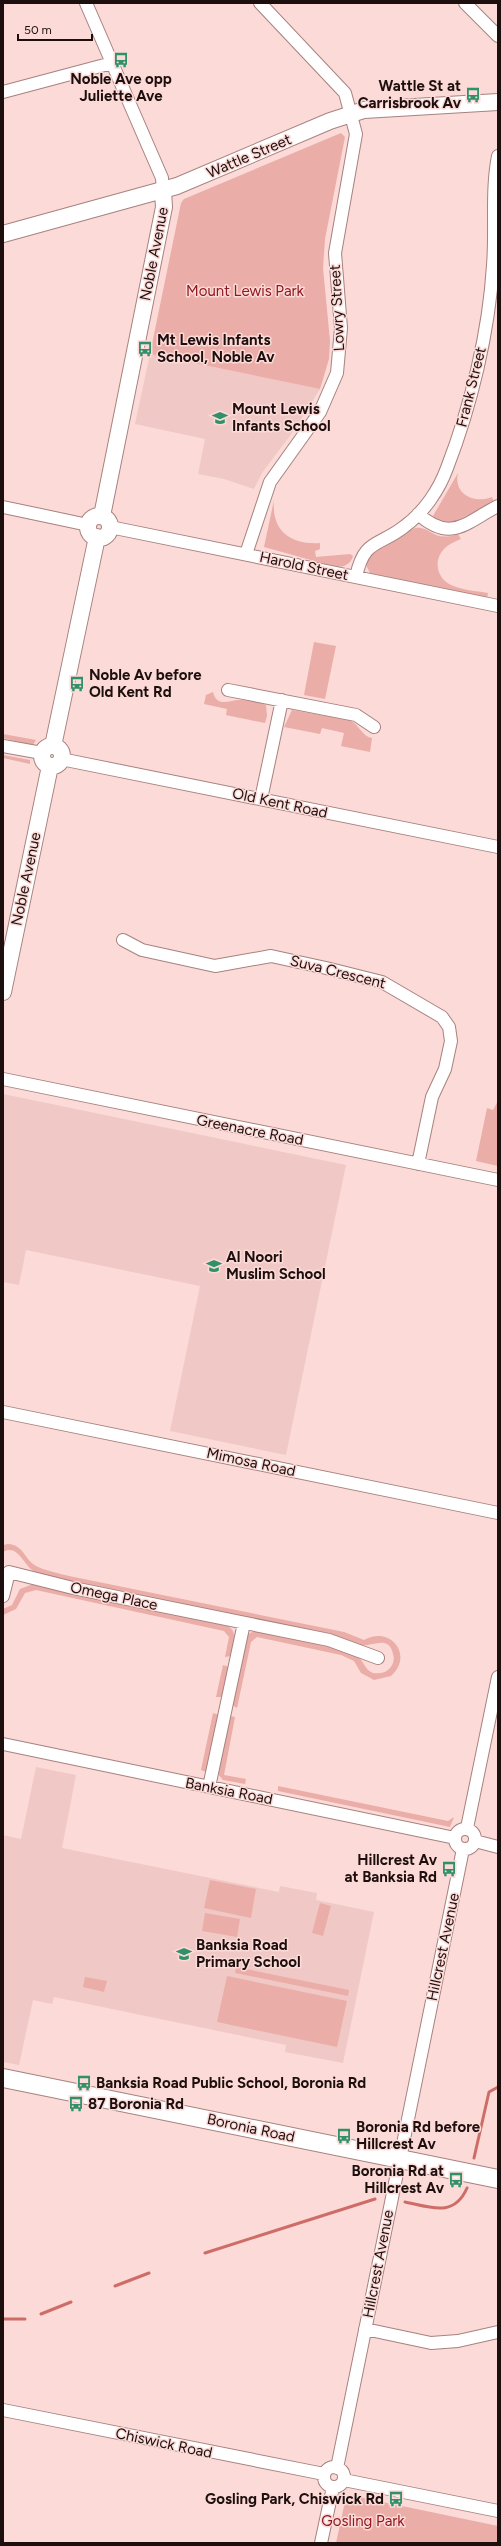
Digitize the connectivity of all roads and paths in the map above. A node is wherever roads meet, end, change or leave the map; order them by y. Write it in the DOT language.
graph roads {
  1 [pos="86,3"];
  2 [pos="260,3"];
  3 [pos="466,3"];
  4 [pos="497,36"];
  5 [pos="112,62"];
  6 [pos="3,92"];
  7 [pos="498,102"];
  8 [pos="352,113"];
  9 [pos="498,156"];
  10 [pos="163,191"];
  11 [pos="3,234"];
  12 [pos="496,259"];
  13 [pos="498,506"];
  14 [pos="3,507"];
  15 [pos="418,514"];
  16 [pos="106,521"];
  17 [pos="93,531"];
  18 [pos="246,554"];
  19 [pos="356,577"];
  20 [pos="498,606"];
  21 [pos="228,690"];
  22 [pos="282,700"];
  23 [pos="374,727"];
  24 [pos="3,746"];
  25 [pos="52,756"];
  26 [pos="261,799"];
  27 [pos="498,848"];
  28 [pos="123,940"];
  29 [pos="3,992"];
  30 [pos="3,1079"];
  31 [pos="418,1164"];
  32 [pos="498,1180"];
  33 [pos="3,1412"];
  34 [pos="498,1514"];
  35 [pos="3,1596"];
  36 [pos="244,1623"];
  37 [pos="378,1658"];
  38 [pos="498,1677"];
  39 [pos="3,1744"];
  40 [pos="209,1787"];
  41 [pos="467,1828"];
  42 [pos="455,1838"];
  43 [pos="476,1841"];
  44 [pos="498,1847"];
  45 [pos="463,1849"];
  46 [pos="3,2078"];
  47 [pos="399,2159"];
  48 [pos="498,2179"];
  49 [pos="365,2329"];
  50 [pos="498,2332"];
  51 [pos="3,2410"];
  52 [pos="337,2468"];
  53 [pos="324,2474"];
  54 [pos="344,2480"];
  55 [pos="333,2487"];
  56 [pos="498,2511"];
  57 [pos="321,2543"];
  1 -- 5 [label="street, Noble Avenue"];
  2 -- 8 [label="street, Lowry Street"];
  3 -- 4 [label="street"];
  5 -- 6 [label="street"];
  5 -- 10 [label="street, Noble Avenue"];
  7 -- 8 [label="street, Wattle Street"];
  8 -- 10 [label="street, Wattle Street"];
  8 -- 18 [label="street, Lowry Street"];
  9 -- 12 [label="street, Frank Street"];
  10 -- 11 [label="street, Wattle Street"];
  10 -- 16 [label="street, Noble Avenue"];
  12 -- 15 [label="street, Frank Street"];
  13 -- 15 [label="street"];
  14 -- 17 [label="street"];
  15 -- 19 [label="street, Frank Street"];
  16 -- 17 [label="street"];
  16 -- 18 [label="street, Harold Street"];
  17 -- 25 [label="street, Noble Avenue"];
  18 -- 19 [label="street, Harold Street"];
  19 -- 20 [label="street, Harold Street"];
  21 -- 22 [label="street"];
  22 -- 23 [label="street"];
  22 -- 26 [label="street"];
  24 -- 25 [label="street, Old Kent Road"];
  25 -- 26 [label="street, Old Kent Road"];
  25 -- 29 [label="street, Noble Avenue"];
  26 -- 27 [label="street, Old Kent Road"];
  28 -- 31 [label="street, Suva Crescent"];
  30 -- 31 [label="street, Greenacre Road"];
  31 -- 32 [label="street, Greenacre Road"];
  33 -- 34 [label="street, Mimosa Road"];
  35 -- 36 [label="street, Omega Place"];
  36 -- 37 [label="street, Omega Place"];
  36 -- 40 [label="street"];
  38 -- 41 [label="street"];
  39 -- 40 [label="street, Banksia Road"];
  40 -- 42 [label="street, Banksia Road"];
  41 -- 42 [label="street"];
  41 -- 43 [label="street"];
  42 -- 45 [label="street"];
  43 -- 44 [label="street"];
  43 -- 45 [label="street"];
  45 -- 47 [label="street, Hillcrest Avenue"];
  46 -- 47 [label="main road, Boronia Road"];
  47 -- 48 [label="main road, Boronia Road"];
  47 -- 49 [label="street, Hillcrest Avenue"];
  49 -- 50 [label="street"];
  49 -- 52 [label="street, Hillcrest Avenue"];
  51 -- 53 [label="street, Chiswick Road"];
  52 -- 53 [label="street"];
  52 -- 54 [label="street"];
  53 -- 55 [label="street"];
  54 -- 55 [label="street"];
  54 -- 56 [label="street"];
  55 -- 57 [label="street"];
}
